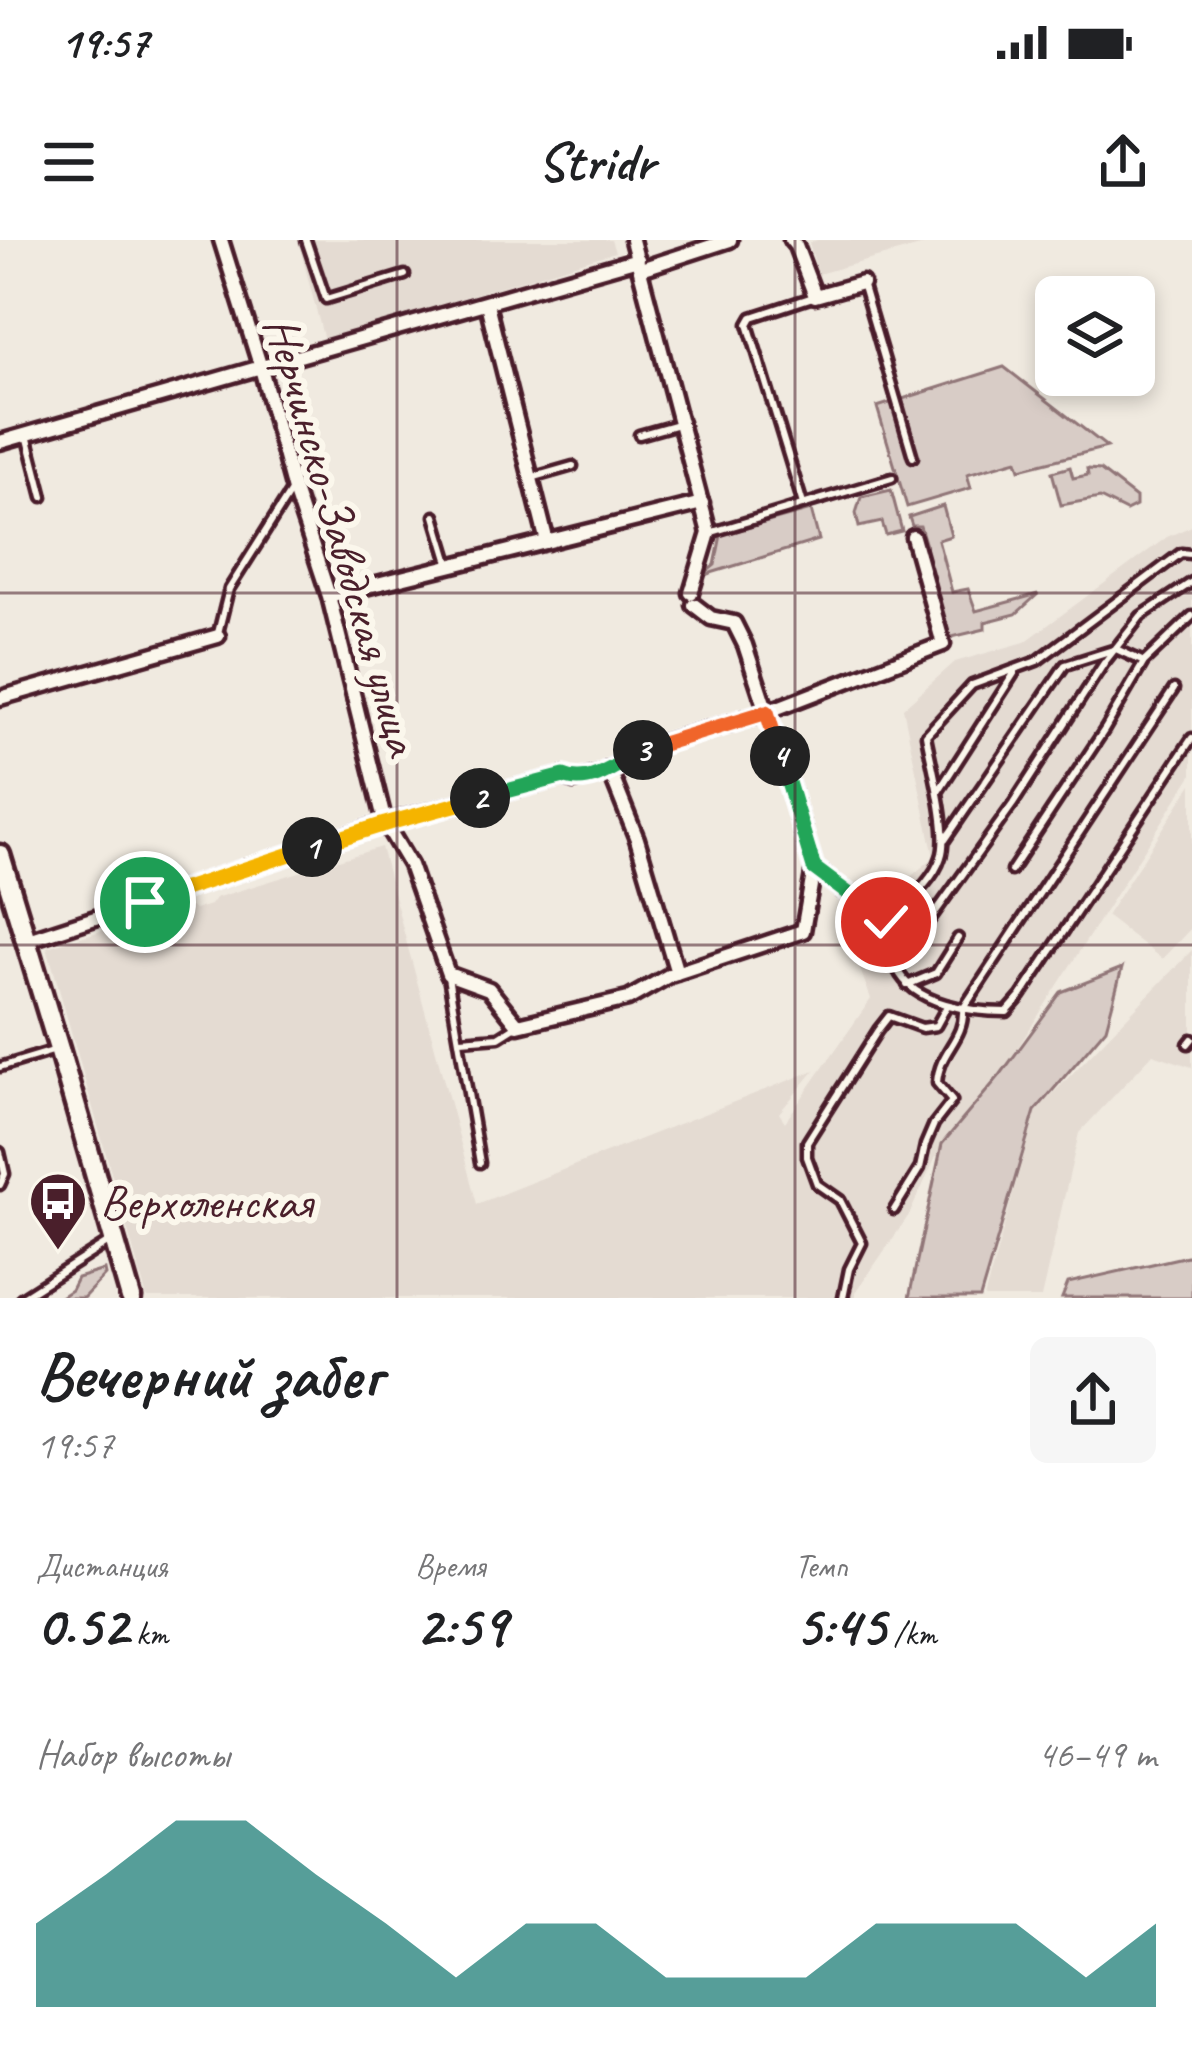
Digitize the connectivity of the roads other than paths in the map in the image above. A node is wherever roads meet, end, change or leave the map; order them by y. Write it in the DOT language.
graph roads {
  1 [pos="221,240"];
  2 [pos="307,240"];
  3 [pos="632,240"];
  4 [pos="730,240"];
  5 [pos="791,240"];
  6 [pos="640,264"];
  7 [pos="405,275"];
  8 [pos="862,283"];
  9 [pos="815,296"];
  10 [pos="487,304"];
  11 [pos="261,368"];
  12 [pos="681,423"];
  13 [pos="28,435"];
  14 [pos="639,435"];
  15 [pos="0,442"];
  16 [pos="913,458"];
  17 [pos="573,466"];
  18 [pos="531,478"];
  19 [pos="892,478"];
  20 [pos="293,487"];
  21 [pos="43,497"];
  22 [pos="702,503"];
  23 [pos="803,504"];
  24 [pos="435,516"];
  25 [pos="710,533"];
  26 [pos="914,537"];
  27 [pos="547,542"];
  28 [pos="1190,554"];
  29 [pos="451,566"];
  30 [pos="1192,582"];
  31 [pos="329,596"];
  32 [pos="1192,616"];
  33 [pos="218,636"];
  34 [pos="1116,649"];
  35 [pos="1049,653"];
  36 [pos="1144,662"];
  37 [pos="1065,665"];
  38 [pos="1018,668"];
  39 [pos="1174,689"];
  40 [pos="0,698"];
  41 [pos="767,712"];
  42 [pos="1192,738"];
  43 [pos="609,769"];
  44 [pos="936,795"];
  45 [pos="385,824"];
  46 [pos="944,843"];
  47 [pos="0,855"];
  48 [pos="814,868"];
  49 [pos="1011,872"];
  50 [pos="870,911"];
  51 [pos="886,922"];
  52 [pos="958,938"];
  53 [pos="25,941"];
  54 [pos="897,968"];
  55 [pos="677,973"];
  56 [pos="448,974"];
  57 [pos="907,985"];
  58 [pos="947,1006"];
  59 [pos="963,1009"];
  60 [pos="518,1025"];
  61 [pos="461,1040"];
  62 [pos="59,1048"];
  63 [pos="0,1067"];
  64 [pos="0,1152"];
  65 [pos="480,1163"];
  66 [pos="0,1184"];
  67 [pos="894,1210"];
  68 [pos="115,1238"];
  69 [pos="21,1298"];
  70 [pos="130,1298"];
  71 [pos="843,1298"];
  1 -- 11 [label="street, Нерчинско-Заводская улица"];
  2 -- 7 [label="lane"];
  3 -- 6 [label="street"];
  4 -- 6 [label="street"];
  5 -- 9 [label="street"];
  6 -- 10 [label="street"];
  6 -- 12 [label="street"];
  8 -- 9 [label="street"];
  8 -- 16 [label="lane"];
  9 -- 23 [label="lane"];
  10 -- 11 [label="street"];
  10 -- 18 [label="street"];
  11 -- 13 [label="street"];
  11 -- 20 [label="street, Нерчинско-Заводская улица"];
  12 -- 14 [label="lane"];
  12 -- 22 [label="street"];
  13 -- 15 [label="street"];
  13 -- 21 [label="lane"];
  17 -- 18 [label="lane"];
  18 -- 27 [label="street"];
  19 -- 23 [label="lane"];
  20 -- 31 [label="street, Нерчинско-Заводская улица"];
  20 -- 33 [label="lane"];
  22 -- 25 [label="street"];
  22 -- 27 [label="street"];
  23 -- 25 [label="lane"];
  24 -- 29 [label="lane"];
  25 -- 41 [label="street"];
  26 -- 41 [label="street"];
  27 -- 29 [label="street"];
  28 -- 35 [label="lane"];
  29 -- 31 [label="street"];
  30 -- 34 [label="lane"];
  31 -- 45 [label="street, Нерчинско-Заводская улица"];
  32 -- 36 [label="lane"];
  33 -- 40 [label="street"];
  34 -- 36 [label="lane"];
  34 -- 37 [label="lane"];
  34 -- 54 [label="lane"];
  35 -- 37 [label="lane"];
  35 -- 38 [label="lane"];
  36 -- 49 [label="lane"];
  37 -- 46 [label="lane"];
  38 -- 44 [label="lane"];
  38 -- 44 [label="lane"];
  39 -- 59 [label="lane"];
  41 -- 43 [label="street"];
  41 -- 48 [label="street"];
  42 -- 59 [label="lane"];
  43 -- 45 [label="street"];
  43 -- 55 [label="street"];
  44 -- 46 [label="lane"];
  45 -- 53 [label="street"];
  45 -- 56 [label="street, Нерчинско-Заводская улица"];
  46 -- 51 [label="lane"];
  47 -- 53 [label="main road"];
  48 -- 50 [label="street"];
  48 -- 55 [label="street"];
  50 -- 51 [label="lane"];
  51 -- 54 [label="lane"];
  52 -- 57 [label="lane"];
  53 -- 62 [label="main road"];
  54 -- 57 [label="lane"];
  55 -- 60 [label="street"];
  56 -- 60 [label="street"];
  56 -- 61 [label="lane"];
  57 -- 58 [label="lane"];
  58 -- 59 [label="lane"];
  58 -- 71 [label="lane"];
  59 -- 67 [label="lane"];
  60 -- 61 [label="lane"];
  61 -- 65 [label="lane"];
  62 -- 63 [label="lane"];
  62 -- 68 [label="main road"];
  64 -- 66 [label="lane"];
  68 -- 69 [label="lane"];
  68 -- 70 [label="main road"];
}
